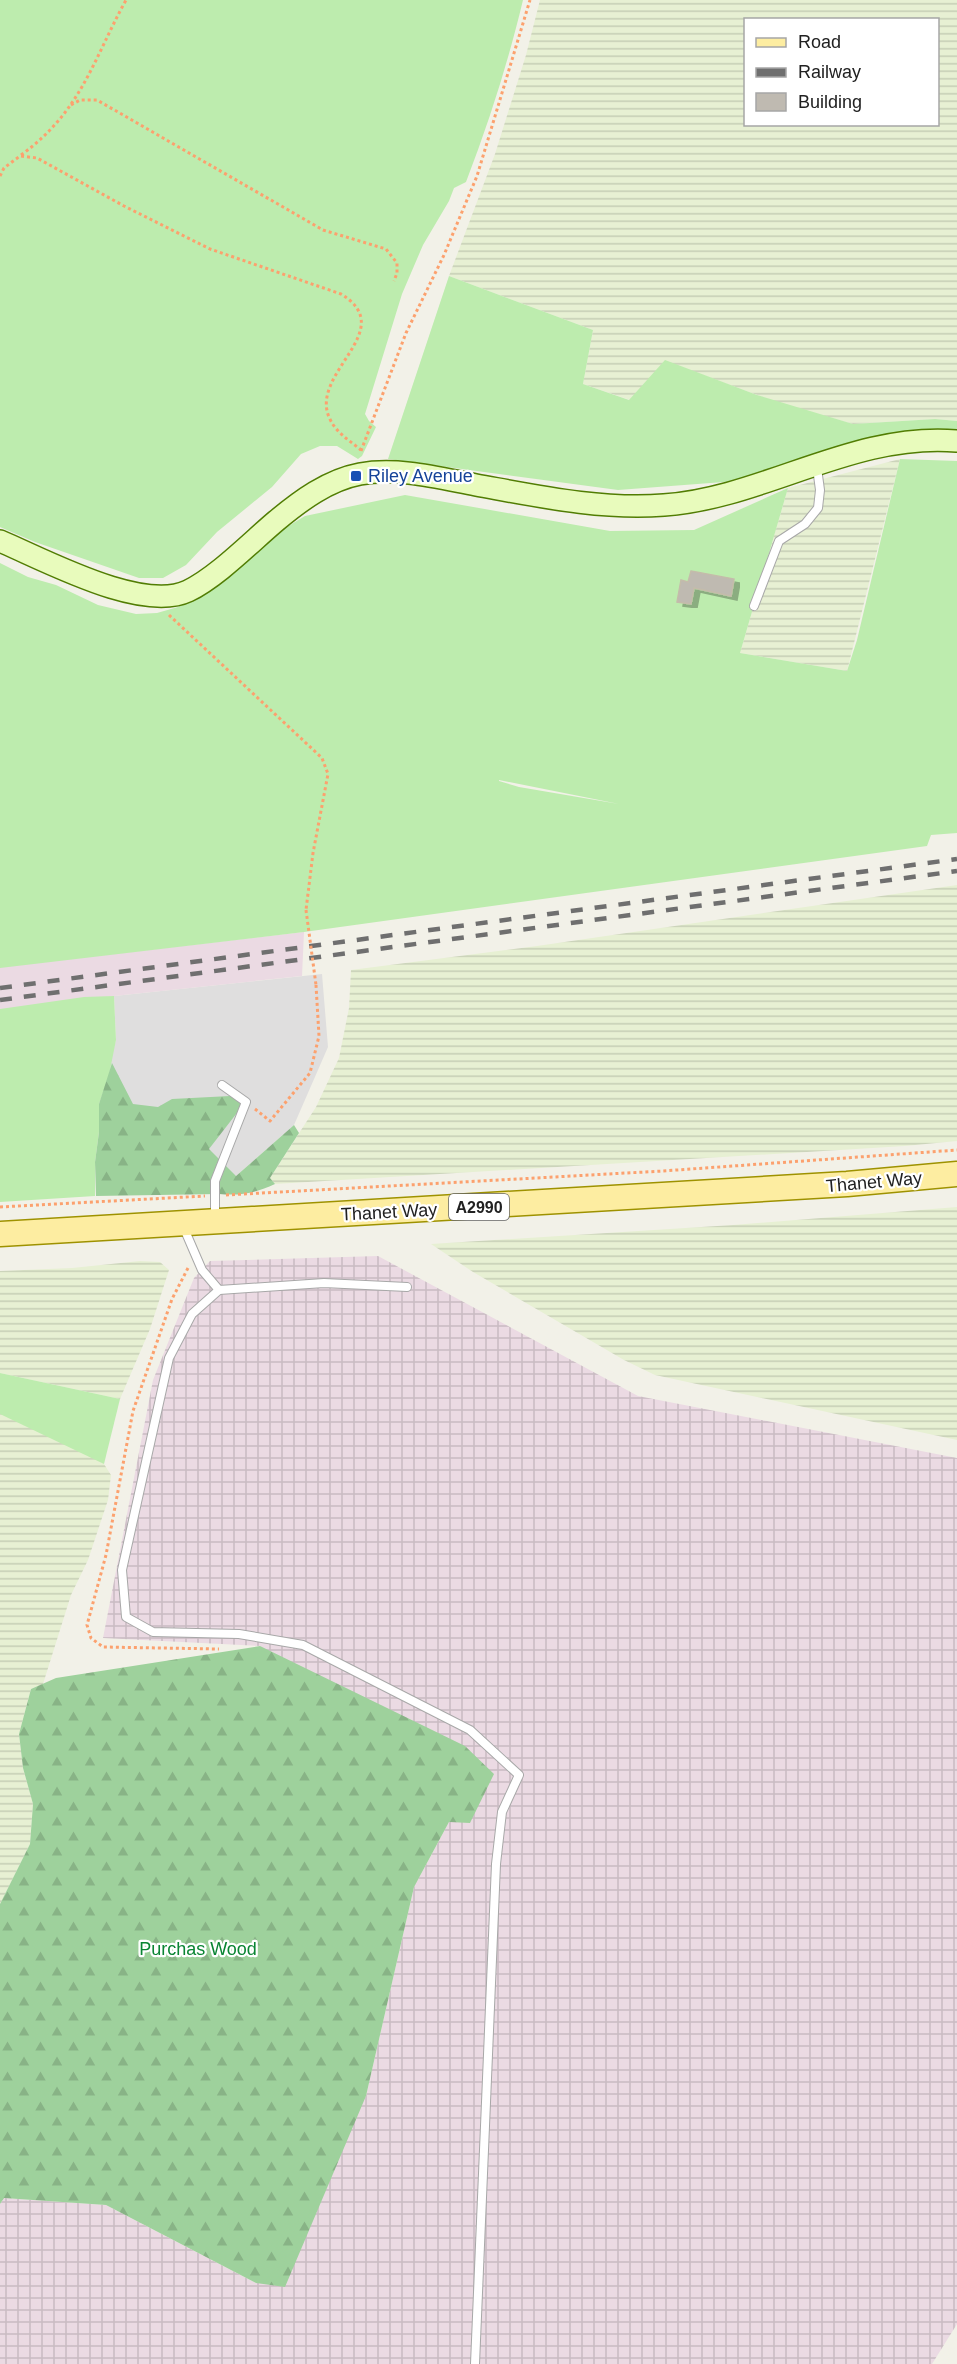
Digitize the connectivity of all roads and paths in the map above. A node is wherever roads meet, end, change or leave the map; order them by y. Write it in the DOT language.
graph roads {
  1 [pos="126,0"];
  2 [pos="530,0"];
  3 [pos="71,105"];
  4 [pos="20,156"];
  5 [pos="0,176"];
  6 [pos="394,281"];
  7 [pos="957,441"];
  8 [pos="361,450"];
  9 [pos="816,463"];
  10 [pos="359,474"];
  11 [pos="0,541"];
  12 [pos="153,597"];
  13 [pos="754,606"];
  14 [pos="222,1084"];
  15 [pos="246,1102"];
  16 [pos="957,1150"];
  17 [pos="957,1174"];
  18 [pos="215,1195"];
  19 [pos="0,1208"];
  20 [pos="216,1222"];
  21 [pos="182,1224"];
  22 [pos="0,1234"];
  23 [pos="407,1287"];
  24 [pos="219,1290"];
  25 [pos="475,2364"];
  1 -- 3 [label="path"];
  2 -- 8 [label="path"];
  3 -- 4 [label="path"];
  3 -- 6 [label="path"];
  4 -- 5 [label="path"];
  4 -- 8 [label="path"];
  7 -- 9 [label="main road"];
  8 -- 10 [label="path"];
  9 -- 10 [label="main road"];
  9 -- 13 [label="lane"];
  10 -- 12 [label="main road"];
  11 -- 12 [label="main road"];
  12 -- 15 [label="path, bridge"];
  14 -- 15 [label="lane"];
  15 -- 18 [label="lane"];
  16 -- 18 [label="path"];
  17 -- 20 [label="main road, Thanet Way / A2990"];
  18 -- 19 [label="path"];
  18 -- 20 [label="lane"];
  20 -- 21 [label="main road, Thanet Way / A2990"];
  21 -- 22 [label="main road, Thanet Way / A2990"];
  21 -- 24 [label="lane"];
  23 -- 24 [label="lane"];
  24 -- 25 [label="lane"];
}
